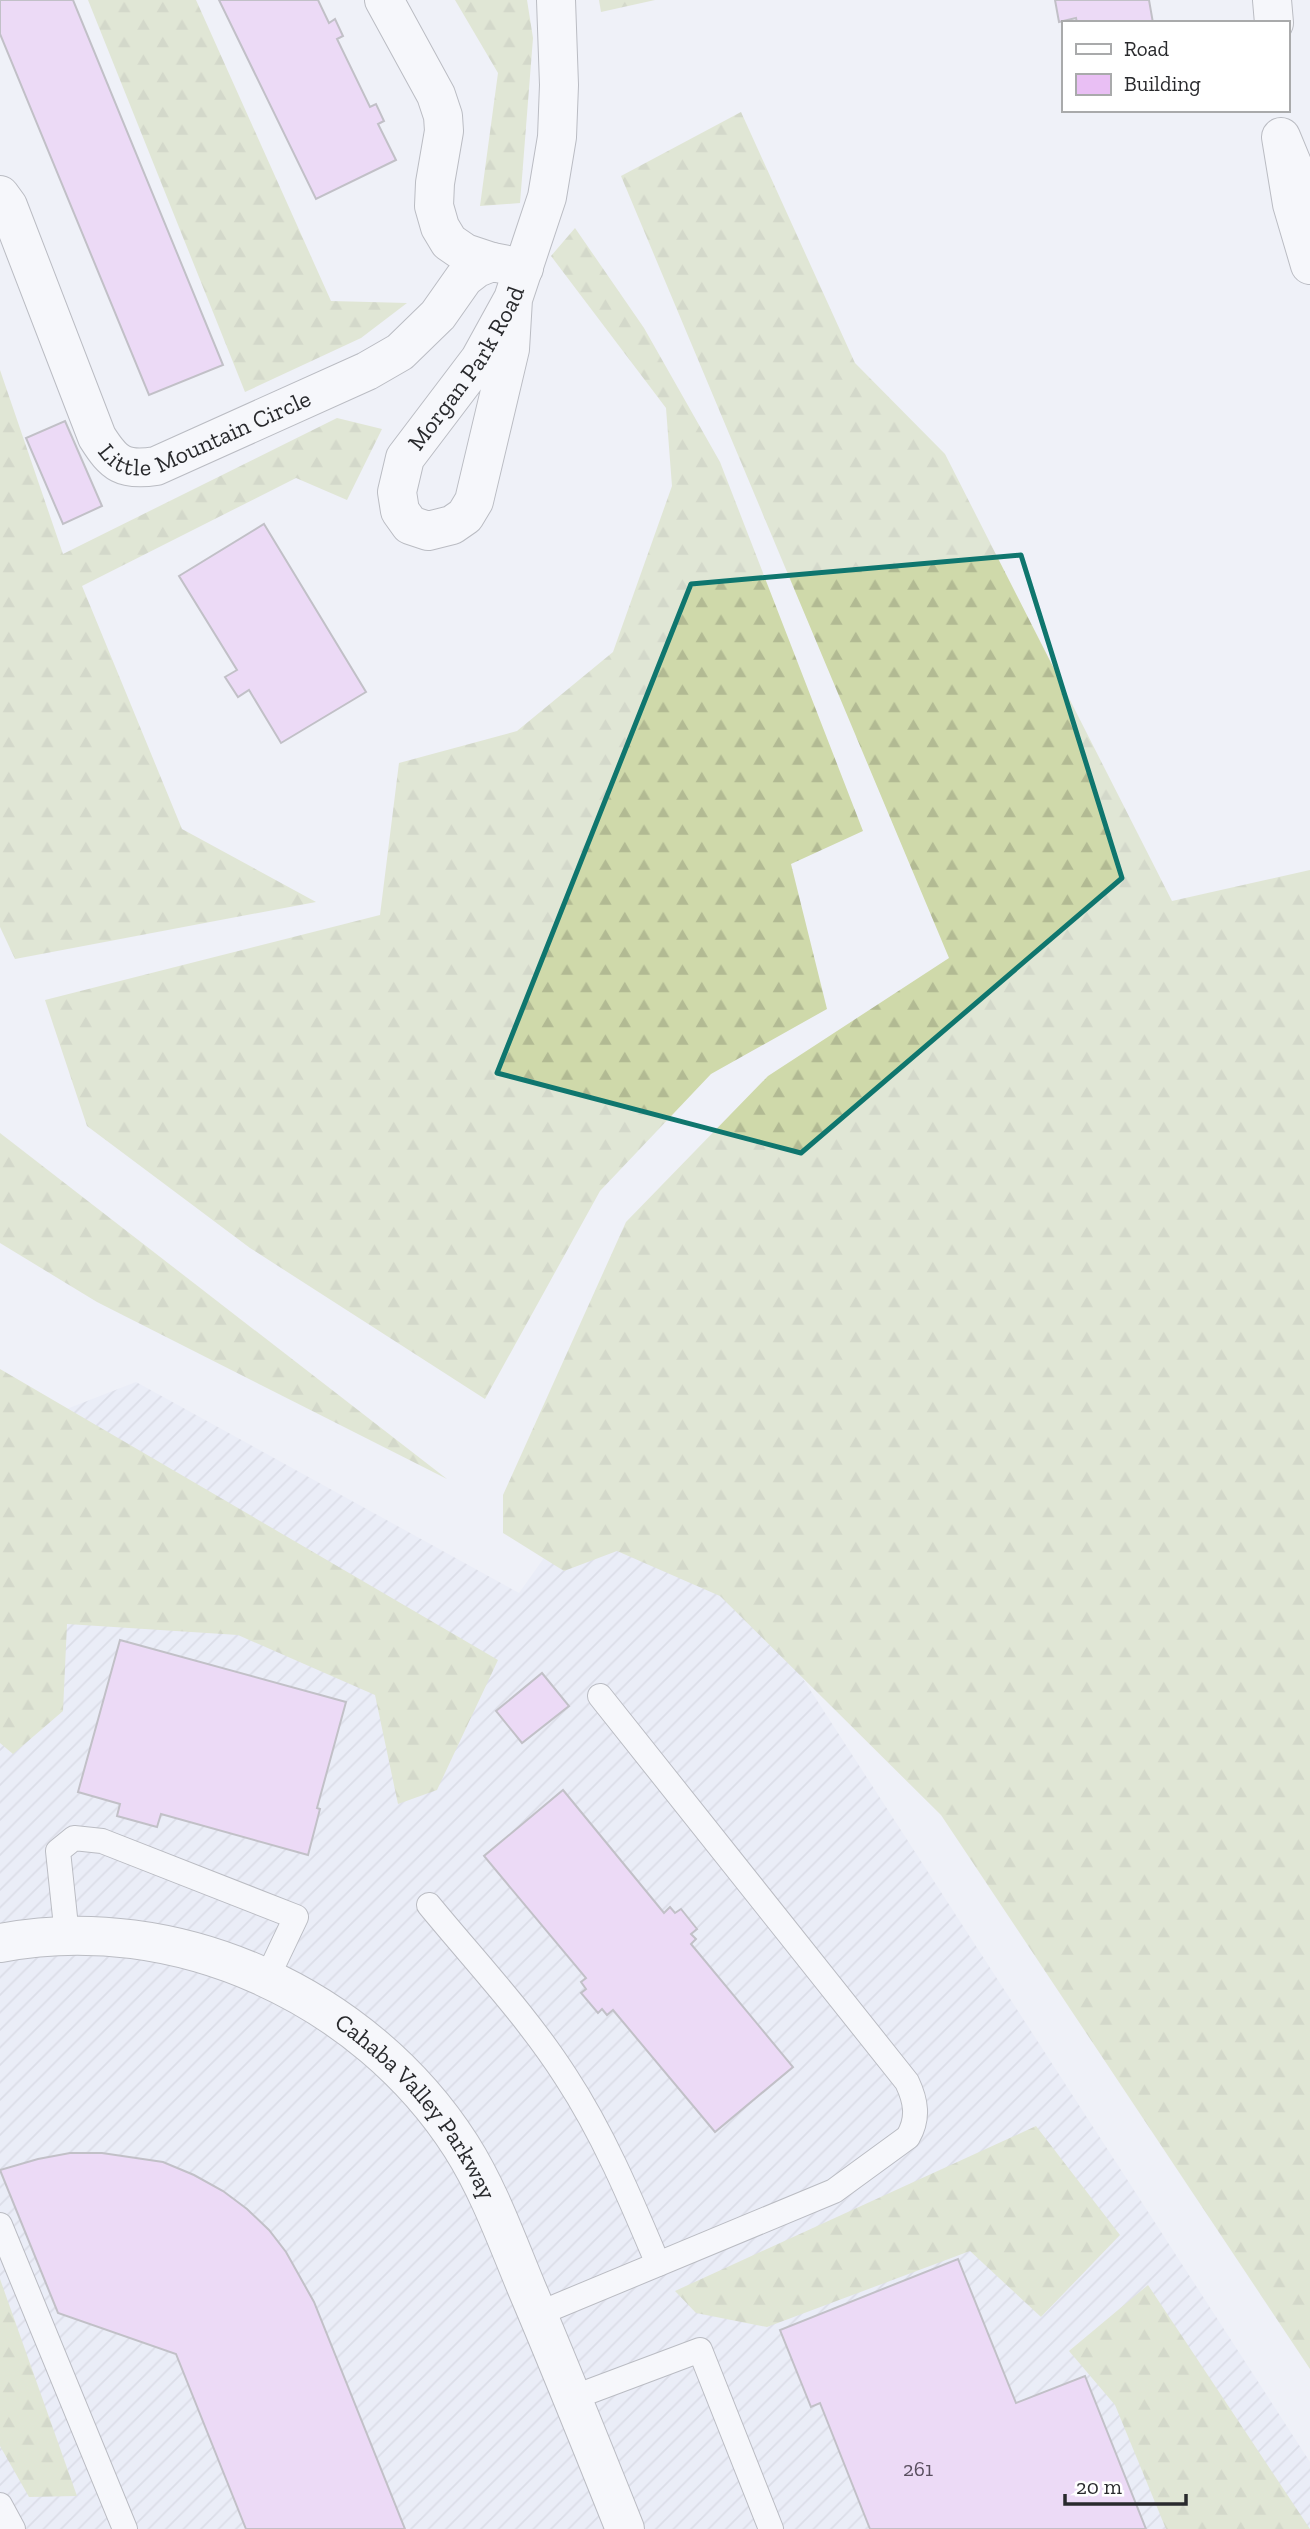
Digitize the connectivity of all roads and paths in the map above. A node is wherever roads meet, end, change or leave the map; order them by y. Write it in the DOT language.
graph roads {
  1 [pos="384,0"];
  2 [pos="556,0"];
  3 [pos="1272,0"];
  4 [pos="1274,21"];
  5 [pos="1279,123"];
  6 [pos="0,195"];
  7 [pos="1310,196"];
  8 [pos="1310,265"];
  9 [pos="510,276"];
  10 [pos="600,1696"];
  11 [pos="429,1905"];
  12 [pos="67,1936"];
  13 [pos="0,1943"];
  14 [pos="267,1978"];
  15 [pos="0,2225"];
  16 [pos="658,2264"];
  17 [pos="538,2314"];
  18 [pos="572,2399"];
  19 [pos="0,2505"];
  20 [pos="13,2529"];
  21 [pos="125,2529"];
  22 [pos="625,2529"];
  23 [pos="771,2529"];
  1 -- 9 [label="street"];
  2 -- 9 [label="street"];
  3 -- 4 [label="street"];
  5 -- 7 [label="street"];
  5 -- 8 [label="street"];
  6 -- 9 [label="street, Little Mountain Circle"];
  9 -- 9 [label="street, Morgan Park Road"];
  10 -- 16 [label="lane"];
  11 -- 16 [label="lane"];
  12 -- 13 [label="street, Cahaba Valley Parkway"];
  12 -- 14 [label="street, Cahaba Valley Parkway"];
  12 -- 14 [label="lane"];
  14 -- 17 [label="street, Cahaba Valley Parkway"];
  15 -- 21 [label="lane"];
  16 -- 17 [label="lane"];
  17 -- 18 [label="street, Cahaba Valley Parkway"];
  18 -- 22 [label="street, Cahaba Valley Parkway"];
  18 -- 23 [label="lane"];
  19 -- 20 [label="lane"];
}
